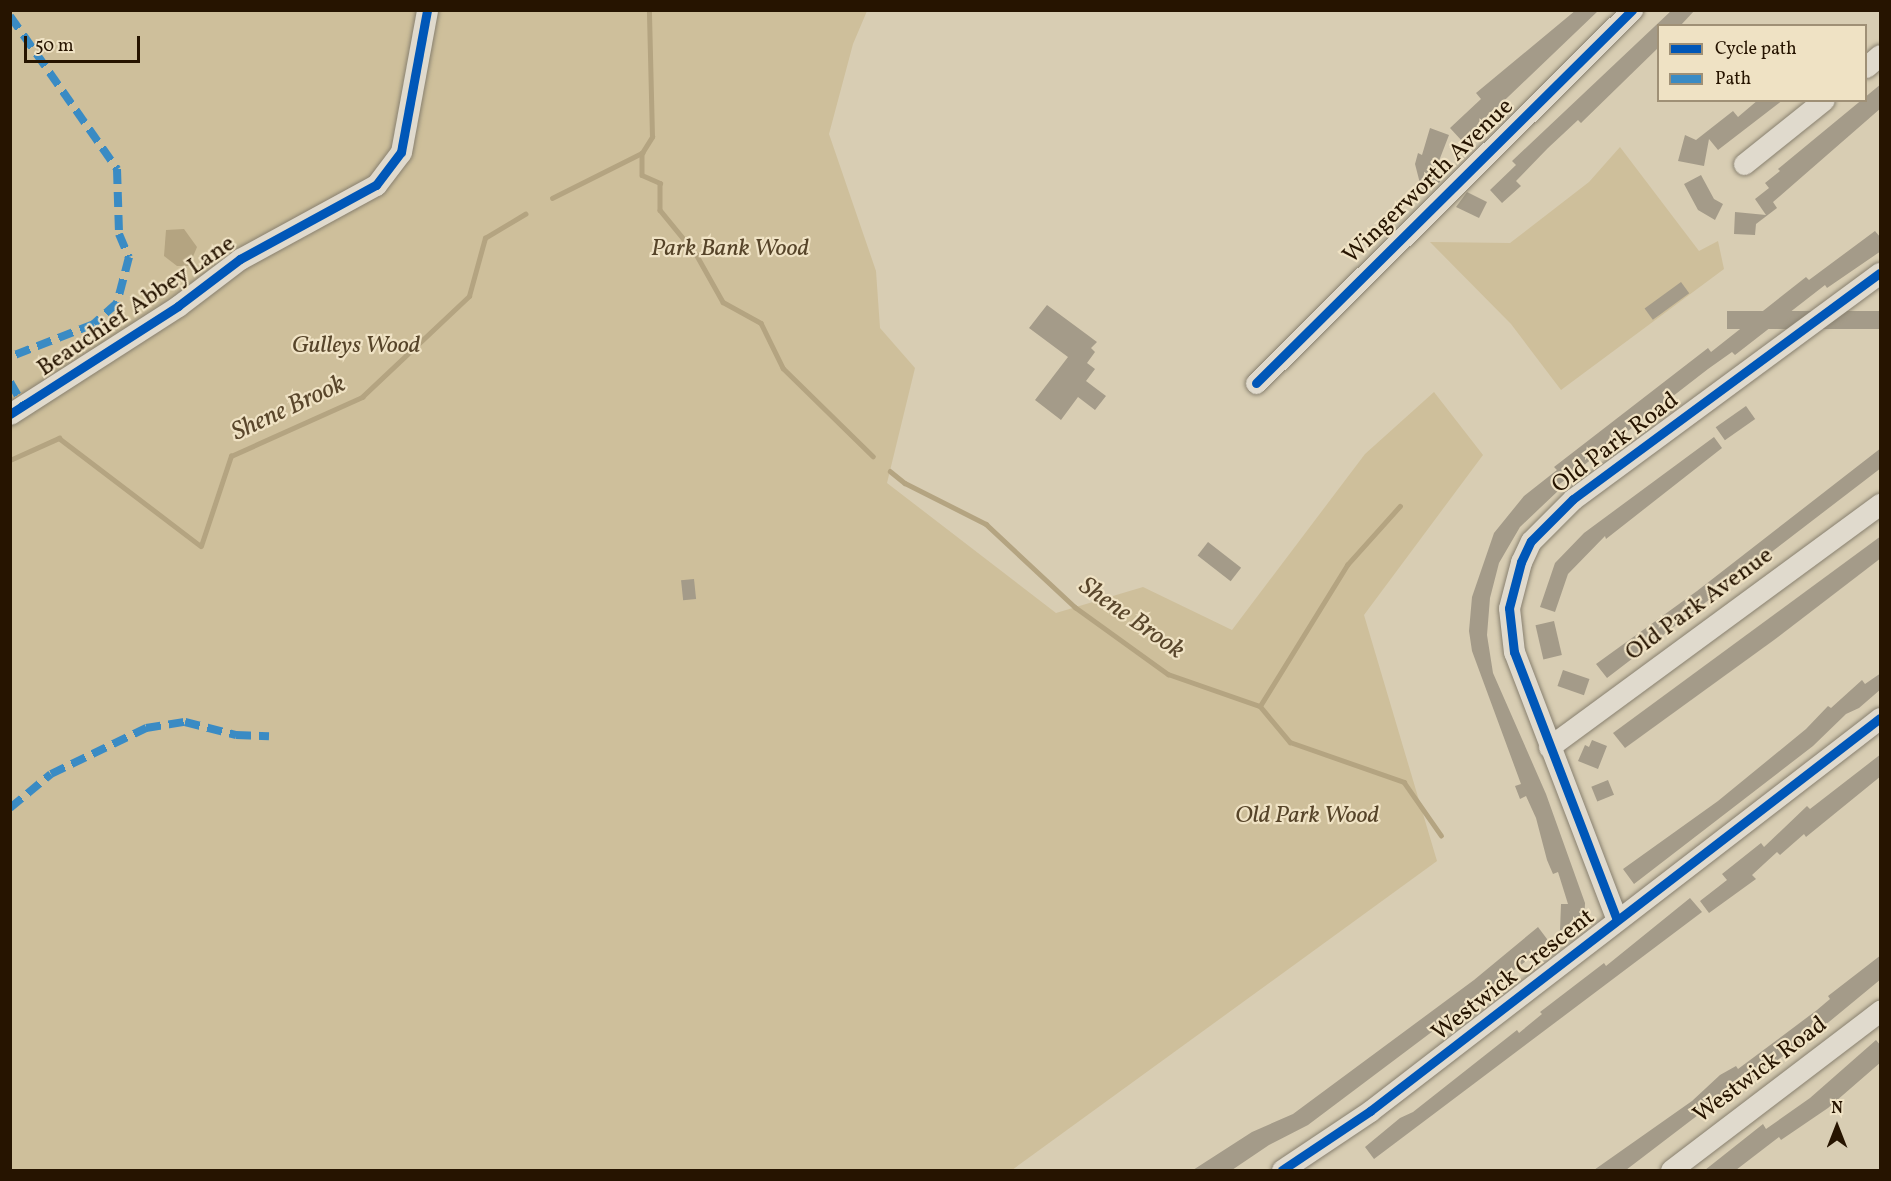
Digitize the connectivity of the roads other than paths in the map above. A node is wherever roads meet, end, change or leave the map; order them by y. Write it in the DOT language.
graph roads {
  1 [pos="427,10"];
  2 [pos="1632,10"];
  3 [pos="1881,55"];
  4 [pos="1867,66"];
  5 [pos="1822,102"];
  6 [pos="1744,164"];
  7 [pos="1881,273"];
  8 [pos="1256,383"];
  9 [pos="10,414"];
  10 [pos="1881,504"];
  11 [pos="1881,718"];
  12 [pos="1549,747"];
  13 [pos="1617,920"];
  14 [pos="1881,1011"];
  15 [pos="1282,1170"];
  16 [pos="1671,1170"];
  1 -- 9 [label="street, Beauchief Abbey Lane"];
  2 -- 8 [label="street, Wingerworth Avenue"];
  3 -- 4 [label="street"];
  5 -- 6 [label="street"];
  7 -- 12 [label="street, Old Park Road"];
  10 -- 12 [label="street, Old Park Avenue"];
  11 -- 13 [label="street, Westwick Crescent"];
  12 -- 13 [label="street, Old Park Road"];
  13 -- 15 [label="street, Westwick Crescent"];
  14 -- 16 [label="street, Westwick Road"];
}
